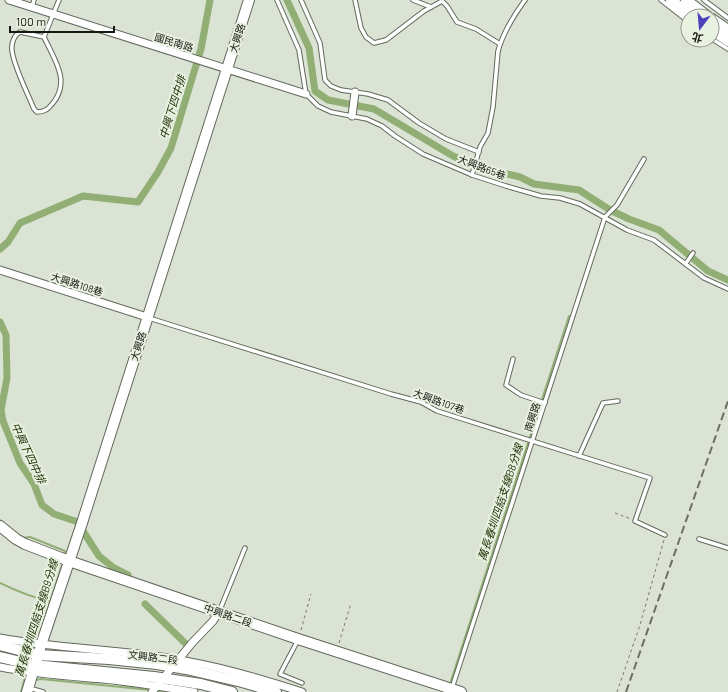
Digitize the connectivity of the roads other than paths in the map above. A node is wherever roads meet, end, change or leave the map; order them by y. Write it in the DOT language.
graph roads {
  1 [pos="9,0"];
  2 [pos="59,0"];
  3 [pos="249,0"];
  4 [pos="277,0"];
  5 [pos="301,0"];
  6 [pos="355,0"];
  7 [pos="413,0"];
  8 [pos="525,0"];
  9 [pos="661,0"];
  10 [pos="671,0"];
  11 [pos="686,0"];
  12 [pos="704,0"];
  13 [pos="33,4"];
  14 [pos="431,7"];
  15 [pos="682,8"];
  16 [pos="696,8"];
  17 [pos="54,14"];
  18 [pos="680,14"];
  19 [pos="728,18"];
  20 [pos="44,37"];
  21 [pos="500,44"];
  22 [pos="227,68"];
  23 [pos="355,92"];
  24 [pos="306,94"];
  25 [pos="352,116"];
  26 [pos="478,154"];
  27 [pos="644,159"];
  28 [pos="472,173"];
  29 [pos="605,217"];
  30 [pos="693,253"];
  31 [pos="686,263"];
  32 [pos="0,270"];
  33 [pos="728,289"];
  34 [pos="147,317"];
  35 [pos="513,358"];
  36 [pos="618,401"];
  37 [pos="545,402"];
  38 [pos="533,441"];
  39 [pos="579,456"];
  40 [pos="0,526"];
  41 [pos="665,535"];
  42 [pos="699,539"];
  43 [pos="245,548"];
  44 [pos="728,548"];
  45 [pos="69,561"];
  46 [pos="219,612"];
  47 [pos="0,638"];
  48 [pos="298,639"];
  49 [pos="0,646"];
  50 [pos="39,650"];
  51 [pos="0,657"];
  52 [pos="176,663"];
  53 [pos="0,667"];
  54 [pos="33,669"];
  55 [pos="160,682"];
  56 [pos="302,684"];
  57 [pos="27,690"];
  58 [pos="457,690"];
  59 [pos="43,692"];
  60 [pos="152,692"];
  61 [pos="194,692"];
  62 [pos="232,692"];
  63 [pos="276,692"];
  64 [pos="302,692"];
  1 -- 13 [label="street, 國民南路"];
  2 -- 17 [label="lane"];
  3 -- 22 [label="street, 大興路"];
  4 -- 24 [label="lane"];
  5 -- 23 [label="lane"];
  6 -- 14 [label="lane"];
  7 -- 14 [label="lane"];
  8 -- 21 [label="lane"];
  9 -- 18 [label="lane"];
  10 -- 15 [label="street"];
  11 -- 16 [label="street"];
  12 -- 19 [label="lane"];
  13 -- 17 [label="street, 國民南路"];
  14 -- 21 [label="lane"];
  17 -- 20 [label="lane"];
  17 -- 22 [label="street, 國民南路"];
  20 -- 20 [label="lane"];
  21 -- 26 [label="lane"];
  22 -- 24 [label="street, 大興路65巷"];
  22 -- 34 [label="street, 大興路"];
  23 -- 25 [label="street"];
  23 -- 26 [label="lane"];
  24 -- 25 [label="lane, 大興路65巷"];
  25 -- 28 [label="lane, 大興路65巷"];
  26 -- 28 [label="lane"];
  27 -- 29 [label="lane"];
  28 -- 29 [label="lane, 大興路65巷"];
  29 -- 31 [label="lane, 大興路65巷"];
  29 -- 37 [label="lane, 南興路"];
  30 -- 31 [label="lane"];
  31 -- 33 [label="lane, 大興路65巷"];
  32 -- 34 [label="street, 大興路108巷"];
  34 -- 38 [label="lane, 大興路107巷"];
  34 -- 45 [label="street, 大興路"];
  35 -- 37 [label="lane"];
  36 -- 39 [label="lane"];
  37 -- 38 [label="lane, 南興路"];
  38 -- 39 [label="lane, 大興路107巷"];
  38 -- 58 [label="lane, 南興路"];
  39 -- 41 [label="lane, 大興路107巷"];
  40 -- 45 [label="street, 中興路二段"];
  42 -- 44 [label="lane"];
  43 -- 46 [label="lane"];
  45 -- 46 [label="street, 中興路二段"];
  45 -- 50 [label="street, 大興路"];
  46 -- 48 [label="street, 中興路二段"];
  46 -- 52 [label="street"];
  47 -- 50 [label="street, 文興路二段"];
  48 -- 56 [label="lane"];
  48 -- 58 [label="street, 中興路二段"];
  49 -- 50 [label="street, 文興路二段"];
  50 -- 52 [label="street, 文興路二段"];
  50 -- 54 [label="street, 大興路"];
  51 -- 54 [label="street, 文興路二段"];
  52 -- 55 [label="street"];
  52 -- 63 [label="street, 文興路二段"];
  52 -- 64 [label="street, 文興路二段"];
  53 -- 54 [label="street, 文興路二段"];
  54 -- 55 [label="street, 文興路二段"];
  54 -- 57 [label="street, 大興路"];
  55 -- 60 [label="street"];
  55 -- 61 [label="street, 文興路二段"];
  55 -- 62 [label="street, 文興路二段"];
  57 -- 59 [label="lane"];
}
